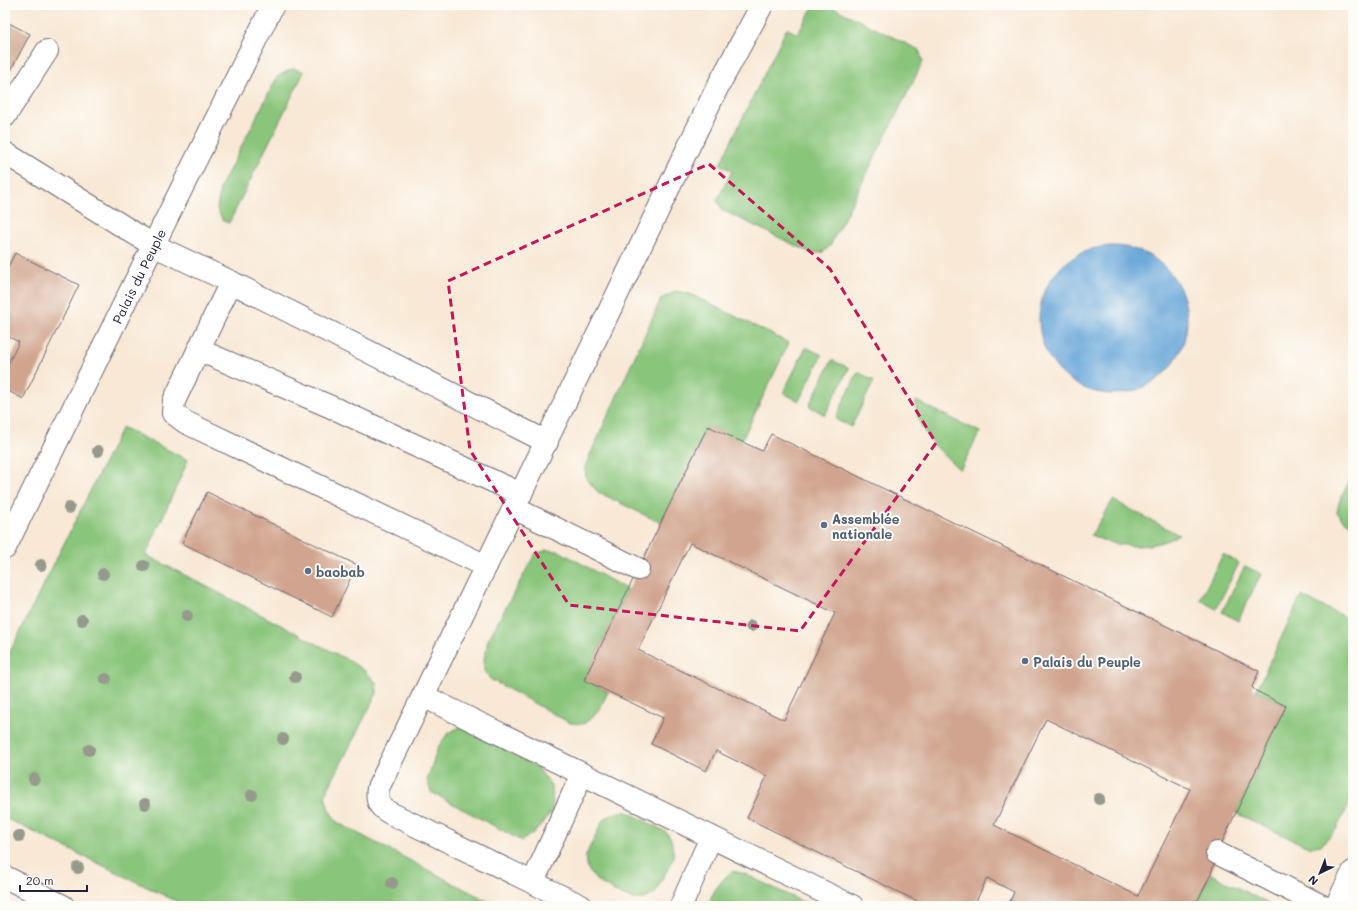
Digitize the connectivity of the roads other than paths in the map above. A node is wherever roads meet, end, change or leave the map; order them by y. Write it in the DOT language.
graph roads {
  1 [pos="274,5"];
  2 [pos="762,5"];
  3 [pos="47,51"];
  4 [pos="5,116"];
  5 [pos="5,153"];
  6 [pos="153,245"];
  7 [pos="231,282"];
  8 [pos="199,350"];
  9 [pos="547,442"];
  10 [pos="517,501"];
  11 [pos="5,548"];
  12 [pos="486,566"];
  13 [pos="638,569"];
  14 [pos="423,696"];
  15 [pos="582,774"];
  16 [pos="711,837"];
  17 [pos="1217,853"];
  18 [pos="1353,872"];
  19 [pos="5,877"];
  20 [pos="533,882"];
  21 [pos="63,906"];
  22 [pos="581,906"];
  23 [pos="681,906"];
  24 [pos="852,906"];
  25 [pos="1322,906"];
  26 [pos="1336,906"];
  1 -- 6 [label="street, Palais du Peuple"];
  2 -- 9 [label="street"];
  3 -- 4 [label="street"];
  5 -- 6 [label="street"];
  6 -- 7 [label="street"];
  6 -- 11 [label="street, Palais du Peuple"];
  7 -- 8 [label="street"];
  7 -- 9 [label="street"];
  8 -- 10 [label="street"];
  8 -- 12 [label="street"];
  9 -- 10 [label="street"];
  10 -- 12 [label="street"];
  10 -- 13 [label="street"];
  12 -- 14 [label="street"];
  14 -- 15 [label="street"];
  14 -- 20 [label="street"];
  15 -- 16 [label="street"];
  15 -- 20 [label="street"];
  16 -- 23 [label="street"];
  16 -- 24 [label="street"];
  17 -- 25 [label="street"];
  18 -- 26 [label="street"];
  19 -- 21 [label="street"];
  20 -- 22 [label="street"];
}
